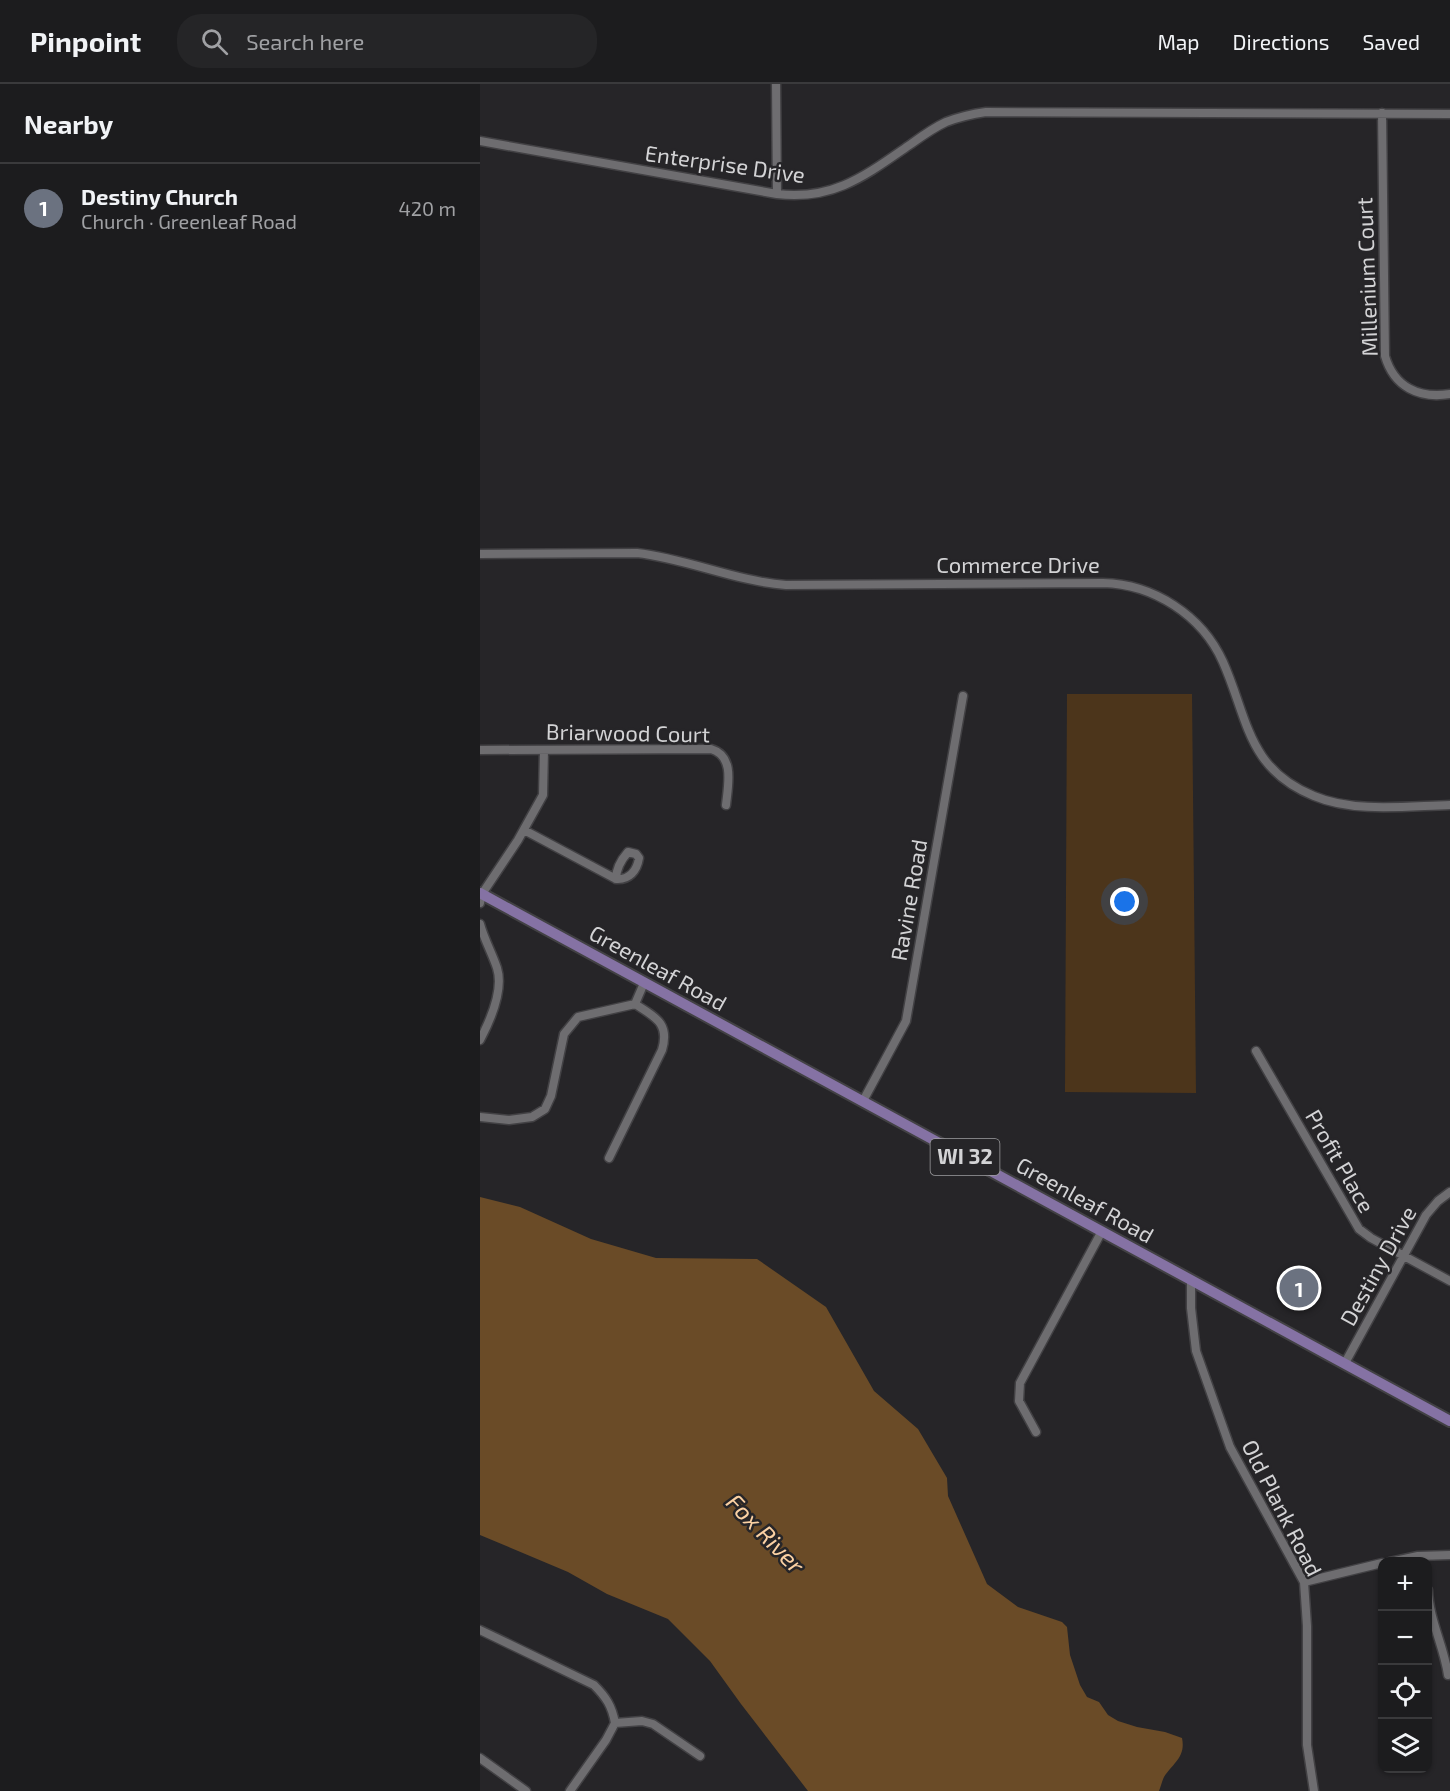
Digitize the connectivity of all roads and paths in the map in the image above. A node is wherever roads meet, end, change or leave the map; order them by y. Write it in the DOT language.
graph roads {
  1 [pos="777,84"];
  2 [pos="1382,113"];
  3 [pos="1450,114"];
  4 [pos="480,141"];
  5 [pos="777,194"];
  6 [pos="1450,394"];
  7 [pos="480,554"];
  8 [pos="963,696"];
  9 [pos="480,750"];
  10 [pos="544,750"];
  11 [pos="726,805"];
  12 [pos="1450,805"];
  13 [pos="524,830"];
  14 [pos="616,879"];
  15 [pos="481,897"];
  16 [pos="480,924"];
  17 [pos="644,983"];
  18 [pos="635,1004"];
  19 [pos="480,1040"];
  20 [pos="1256,1051"];
  21 [pos="863,1101"];
  22 [pos="480,1117"];
  23 [pos="609,1158"];
  24 [pos="1450,1192"];
  25 [pos="1102,1231"];
  26 [pos="1403,1256"];
  27 [pos="1450,1281"];
  28 [pos="1191,1282"];
  29 [pos="1345,1364"];
  30 [pos="1450,1421"];
  31 [pos="1036,1432"];
  32 [pos="1450,1555"];
  33 [pos="1432,1558"];
  34 [pos="1378,1564"];
  35 [pos="1304,1582"];
  36 [pos="1430,1611"];
  37 [pos="480,1630"];
  38 [pos="1448,1675"];
  39 [pos="615,1723"];
  40 [pos="700,1756"];
  41 [pos="480,1758"];
  42 [pos="526,1791"];
  43 [pos="570,1791"];
  44 [pos="1314,1791"];
  1 -- 5 [label="street"];
  2 -- 3 [label="street, Enterprise Drive"];
  2 -- 5 [label="street, Enterprise Drive"];
  2 -- 6 [label="street, Millenium Court"];
  4 -- 5 [label="street, Enterprise Drive"];
  7 -- 12 [label="street, Commerce Drive"];
  8 -- 21 [label="street, Ravine Road"];
  9 -- 10 [label="street, Briarwood Court"];
  10 -- 11 [label="street, Briarwood Court"];
  10 -- 13 [label="street"];
  13 -- 14 [label="street"];
  13 -- 15 [label="street"];
  15 -- 17 [label="main road, Greenleaf Road / WI 32"];
  16 -- 19 [label="street"];
  17 -- 18 [label="street"];
  17 -- 21 [label="main road, Greenleaf Road / WI 32"];
  18 -- 22 [label="street"];
  18 -- 23 [label="street"];
  20 -- 26 [label="street, Profit Place"];
  21 -- 25 [label="main road, Greenleaf Road / WI 32"];
  24 -- 26 [label="street, Destiny Drive"];
  25 -- 28 [label="main road, Greenleaf Road / WI 32"];
  25 -- 31 [label="street"];
  26 -- 27 [label="street, Profit Place"];
  26 -- 29 [label="street, Destiny Drive"];
  28 -- 29 [label="main road, Greenleaf Road / WI 32"];
  28 -- 35 [label="street, Old Plank Road"];
  29 -- 30 [label="main road, Greenleaf Road / WI 32"];
  32 -- 33 [label="street"];
  34 -- 35 [label="street"];
  35 -- 44 [label="street, Old Plank Road"];
  36 -- 38 [label="street"];
  37 -- 39 [label="street"];
  39 -- 40 [label="street"];
  39 -- 43 [label="street"];
  41 -- 42 [label="street"];
}
